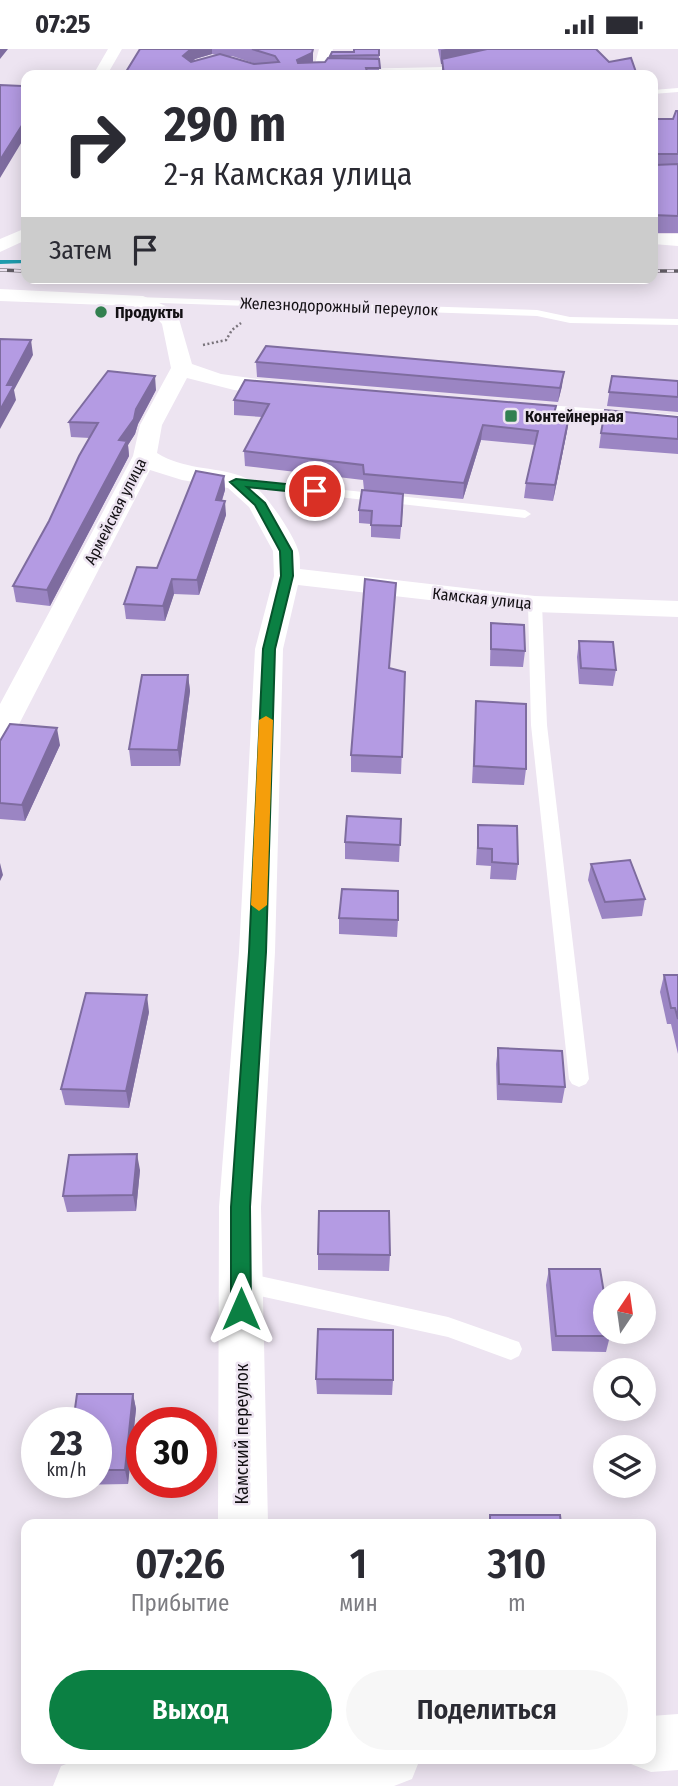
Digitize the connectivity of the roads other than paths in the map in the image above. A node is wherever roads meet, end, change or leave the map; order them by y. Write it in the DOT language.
graph roads {
  1 [pos="115,49"];
  2 [pos="326,49"];
  3 [pos="469,62"];
  4 [pos="348,69"];
  5 [pos="103,70"];
  6 [pos="321,70"];
  7 [pos="678,90"];
  8 [pos="658,92"];
  9 [pos="21,236"];
  10 [pos="658,239"];
  11 [pos="678,240"];
  12 [pos="0,246"];
  13 [pos="21,252"];
  14 [pos="0,253"];
  15 [pos="0,295"];
  16 [pos="136,300"];
  17 [pos="678,322"];
  18 [pos="180,358"];
  19 [pos="309,391"];
  20 [pos="488,407"];
  21 [pos="678,422"];
  22 [pos="145,456"];
  23 [pos="236,482"];
  24 [pos="526,514"];
  25 [pos="287,576"];
  26 [pos="535,604"];
  27 [pos="678,608"];
  28 [pos="0,732"];
  29 [pos="579,1079"];
  30 [pos="241,1282"];
  31 [pos="511,1349"];
  32 [pos="243,1519"];
  33 [pos="678,1742"];
  34 [pos="656,1744"];
  35 [pos="238,1764"];
  36 [pos="81,1786"];
  1 -- 5 [label="street"];
  2 -- 6 [label="street"];
  3 -- 4 [label="lane"];
  7 -- 8 [label="lane"];
  9 -- 12 [label="street"];
  10 -- 11 [label="street"];
  13 -- 14 [label="street"];
  15 -- 16 [label="street, Железнодорожный переулок"];
  16 -- 17 [label="lane, Железнодорожный переулок"];
  16 -- 18 [label="street"];
  18 -- 19 [label="street"];
  18 -- 22 [label="street, Армейская улица"];
  20 -- 21 [label="street"];
  22 -- 23 [label="street"];
  22 -- 28 [label="street, Армейская улица"];
  23 -- 24 [label="lane"];
  23 -- 25 [label="street, Камский переулок"];
  25 -- 26 [label="street, Камская улица"];
  25 -- 30 [label="street, Камский переулок"];
  26 -- 27 [label="street, Камская улица"];
  26 -- 29 [label="lane"];
  30 -- 31 [label="lane"];
  30 -- 32 [label="street, Камский переулок"];
  33 -- 34 [label="street"];
  35 -- 36 [label="street"];
}
